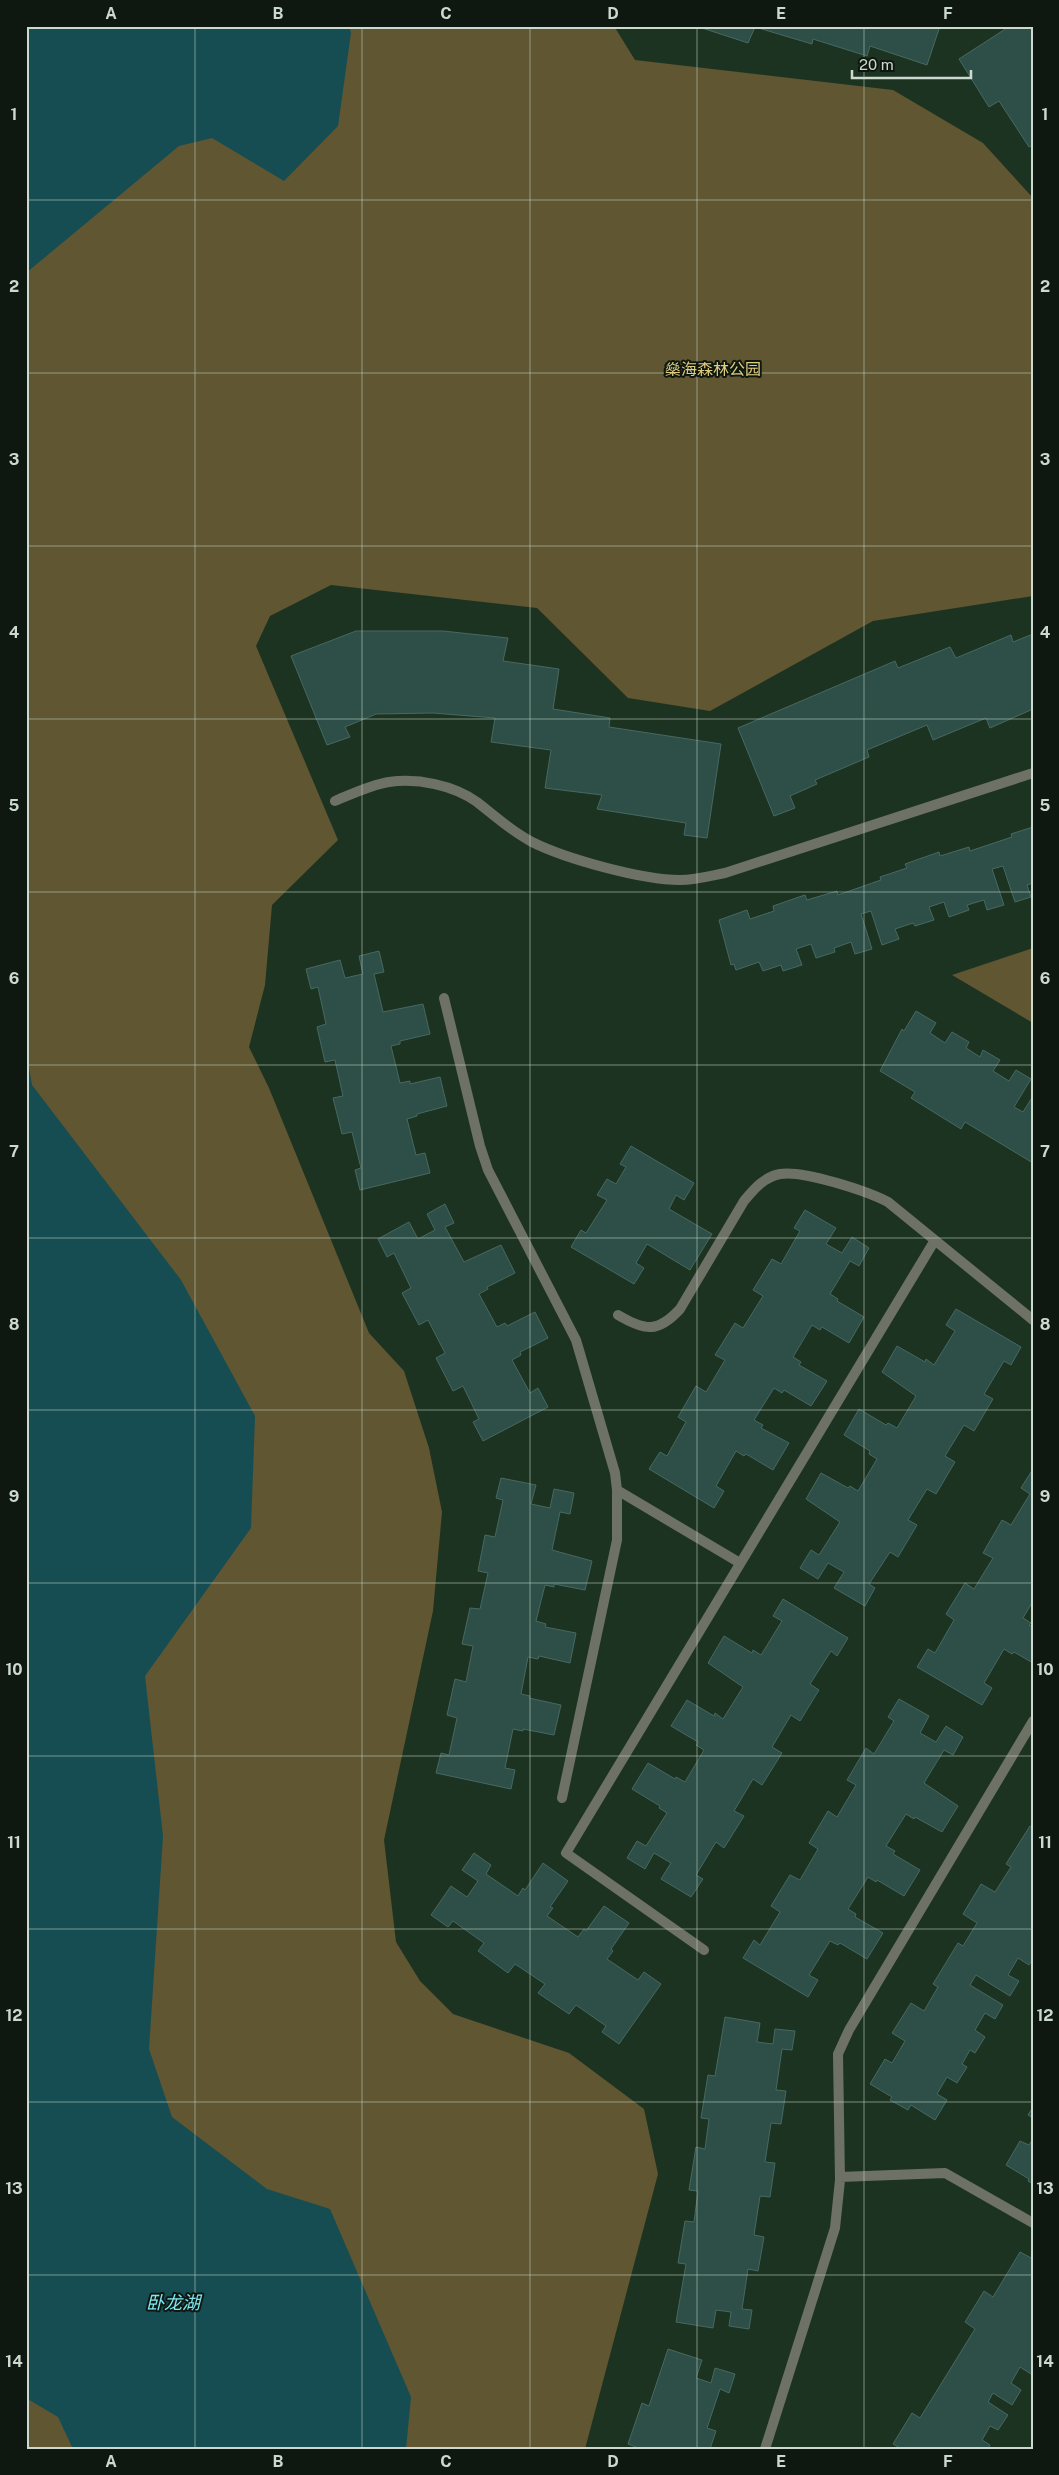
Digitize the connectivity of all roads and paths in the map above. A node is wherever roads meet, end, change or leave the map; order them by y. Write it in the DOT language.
graph roads {
  1 [pos="1033,773"];
  2 [pos="335,801"];
  3 [pos="444,998"];
  4 [pos="935,1240"];
  5 [pos="618,1315"];
  6 [pos="1033,1320"];
  7 [pos="617,1490"];
  8 [pos="740,1563"];
  9 [pos="1033,1721"];
  10 [pos="562,1798"];
  11 [pos="704,1950"];
  12 [pos="840,2177"];
  13 [pos="1033,2223"];
  14 [pos="765,2449"];
  1 -- 2 [label="lane"];
  3 -- 7 [label="lane"];
  4 -- 5 [label="lane"];
  4 -- 6 [label="lane"];
  4 -- 8 [label="lane"];
  7 -- 8 [label="lane"];
  7 -- 10 [label="lane"];
  8 -- 11 [label="lane"];
  9 -- 12 [label="lane"];
  12 -- 13 [label="lane"];
  12 -- 14 [label="lane"];
}
